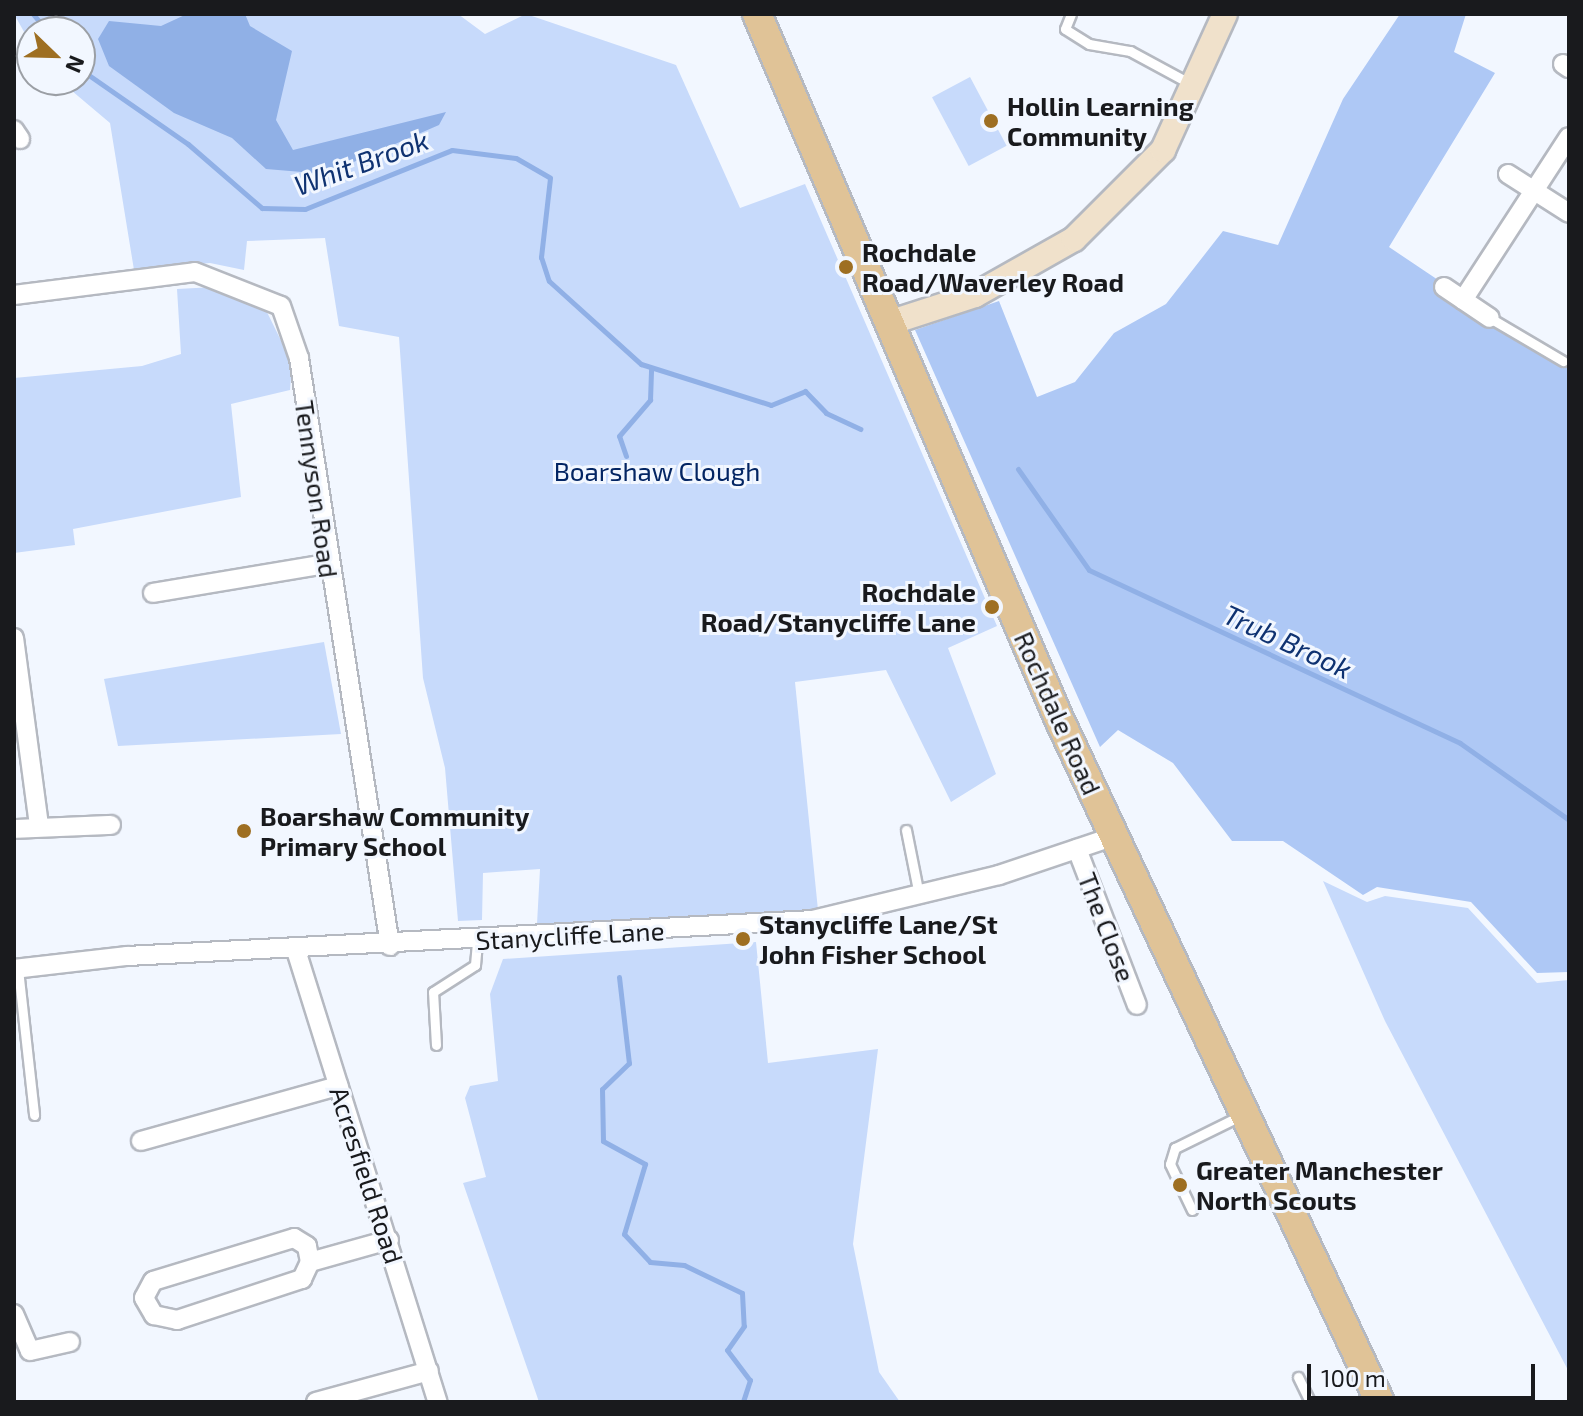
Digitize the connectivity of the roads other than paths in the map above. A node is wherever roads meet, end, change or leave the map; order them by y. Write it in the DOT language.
graph roads {
  1 [pos="757,14"];
  2 [pos="1071,14"];
  3 [pos="1225,14"];
  4 [pos="1193,85"];
  5 [pos="1569,137"];
  6 [pos="1508,174"];
  7 [pos="1534,190"];
  8 [pos="1569,213"];
  9 [pos="1444,287"];
  10 [pos="14,295"];
  11 [pos="1463,300"];
  12 [pos="1490,318"];
  13 [pos="892,322"];
  14 [pos="1563,361"];
  15 [pos="327,564"];
  16 [pos="153,593"];
  17 [pos="14,638"];
  18 [pos="111,825"];
  19 [pos="39,826"];
  20 [pos="14,829"];
  21 [pos="906,830"];
  22 [pos="1115,836"];
  23 [pos="1077,849"];
  24 [pos="919,895"];
  25 [pos="477,941"];
  26 [pos="390,946"];
  27 [pos="295,947"];
  28 [pos="16,969"];
  29 [pos="1137,1005"];
  30 [pos="436,1045"];
  31 [pos="338,1086"];
  32 [pos="34,1115"];
  33 [pos="1242,1115"];
  34 [pos="140,1139"];
  35 [pos="1192,1210"];
  36 [pos="389,1240"];
  37 [pos="310,1262"];
  38 [pos="14,1314"];
  39 [pos="70,1342"];
  40 [pos="429,1371"];
  41 [pos="1298,1377"];
  42 [pos="316,1402"];
  43 [pos="438,1402"];
  44 [pos="1310,1402"];
  45 [pos="1380,1402"];
  1 -- 13 [label="main road, Rochdale Road"];
  2 -- 4 [label="lane"];
  3 -- 4 [label="street"];
  4 -- 13 [label="street"];
  5 -- 7 [label="street"];
  6 -- 7 [label="street"];
  7 -- 8 [label="street"];
  7 -- 11 [label="street"];
  9 -- 11 [label="street"];
  10 -- 15 [label="street, Tennyson Road"];
  11 -- 12 [label="street"];
  12 -- 14 [label="lane"];
  13 -- 22 [label="main road, Rochdale Road"];
  15 -- 16 [label="street"];
  15 -- 26 [label="street, Tennyson Road"];
  17 -- 19 [label="street"];
  18 -- 19 [label="street"];
  19 -- 20 [label="street"];
  21 -- 24 [label="lane"];
  22 -- 23 [label="street, Stanycliffe Lane"];
  22 -- 33 [label="main road, Rochdale Road"];
  23 -- 24 [label="street, Stanycliffe Lane"];
  23 -- 29 [label="street, The Close"];
  24 -- 25 [label="street, Stanycliffe Lane"];
  25 -- 26 [label="street, Stanycliffe Lane"];
  25 -- 30 [label="lane"];
  26 -- 27 [label="street, Stanycliffe Lane"];
  27 -- 28 [label="street, Stanycliffe Lane"];
  27 -- 31 [label="street, Acresfield Road"];
  28 -- 32 [label="lane"];
  31 -- 34 [label="street"];
  31 -- 36 [label="street, Acresfield Road"];
  33 -- 35 [label="lane"];
  33 -- 45 [label="main road, Rochdale Road"];
  36 -- 37 [label="street"];
  36 -- 40 [label="street, Acresfield Road"];
  37 -- 37 [label="street"];
  38 -- 39 [label="street"];
  40 -- 42 [label="street"];
  40 -- 43 [label="street, Acresfield Road"];
  41 -- 44 [label="lane"];
}
